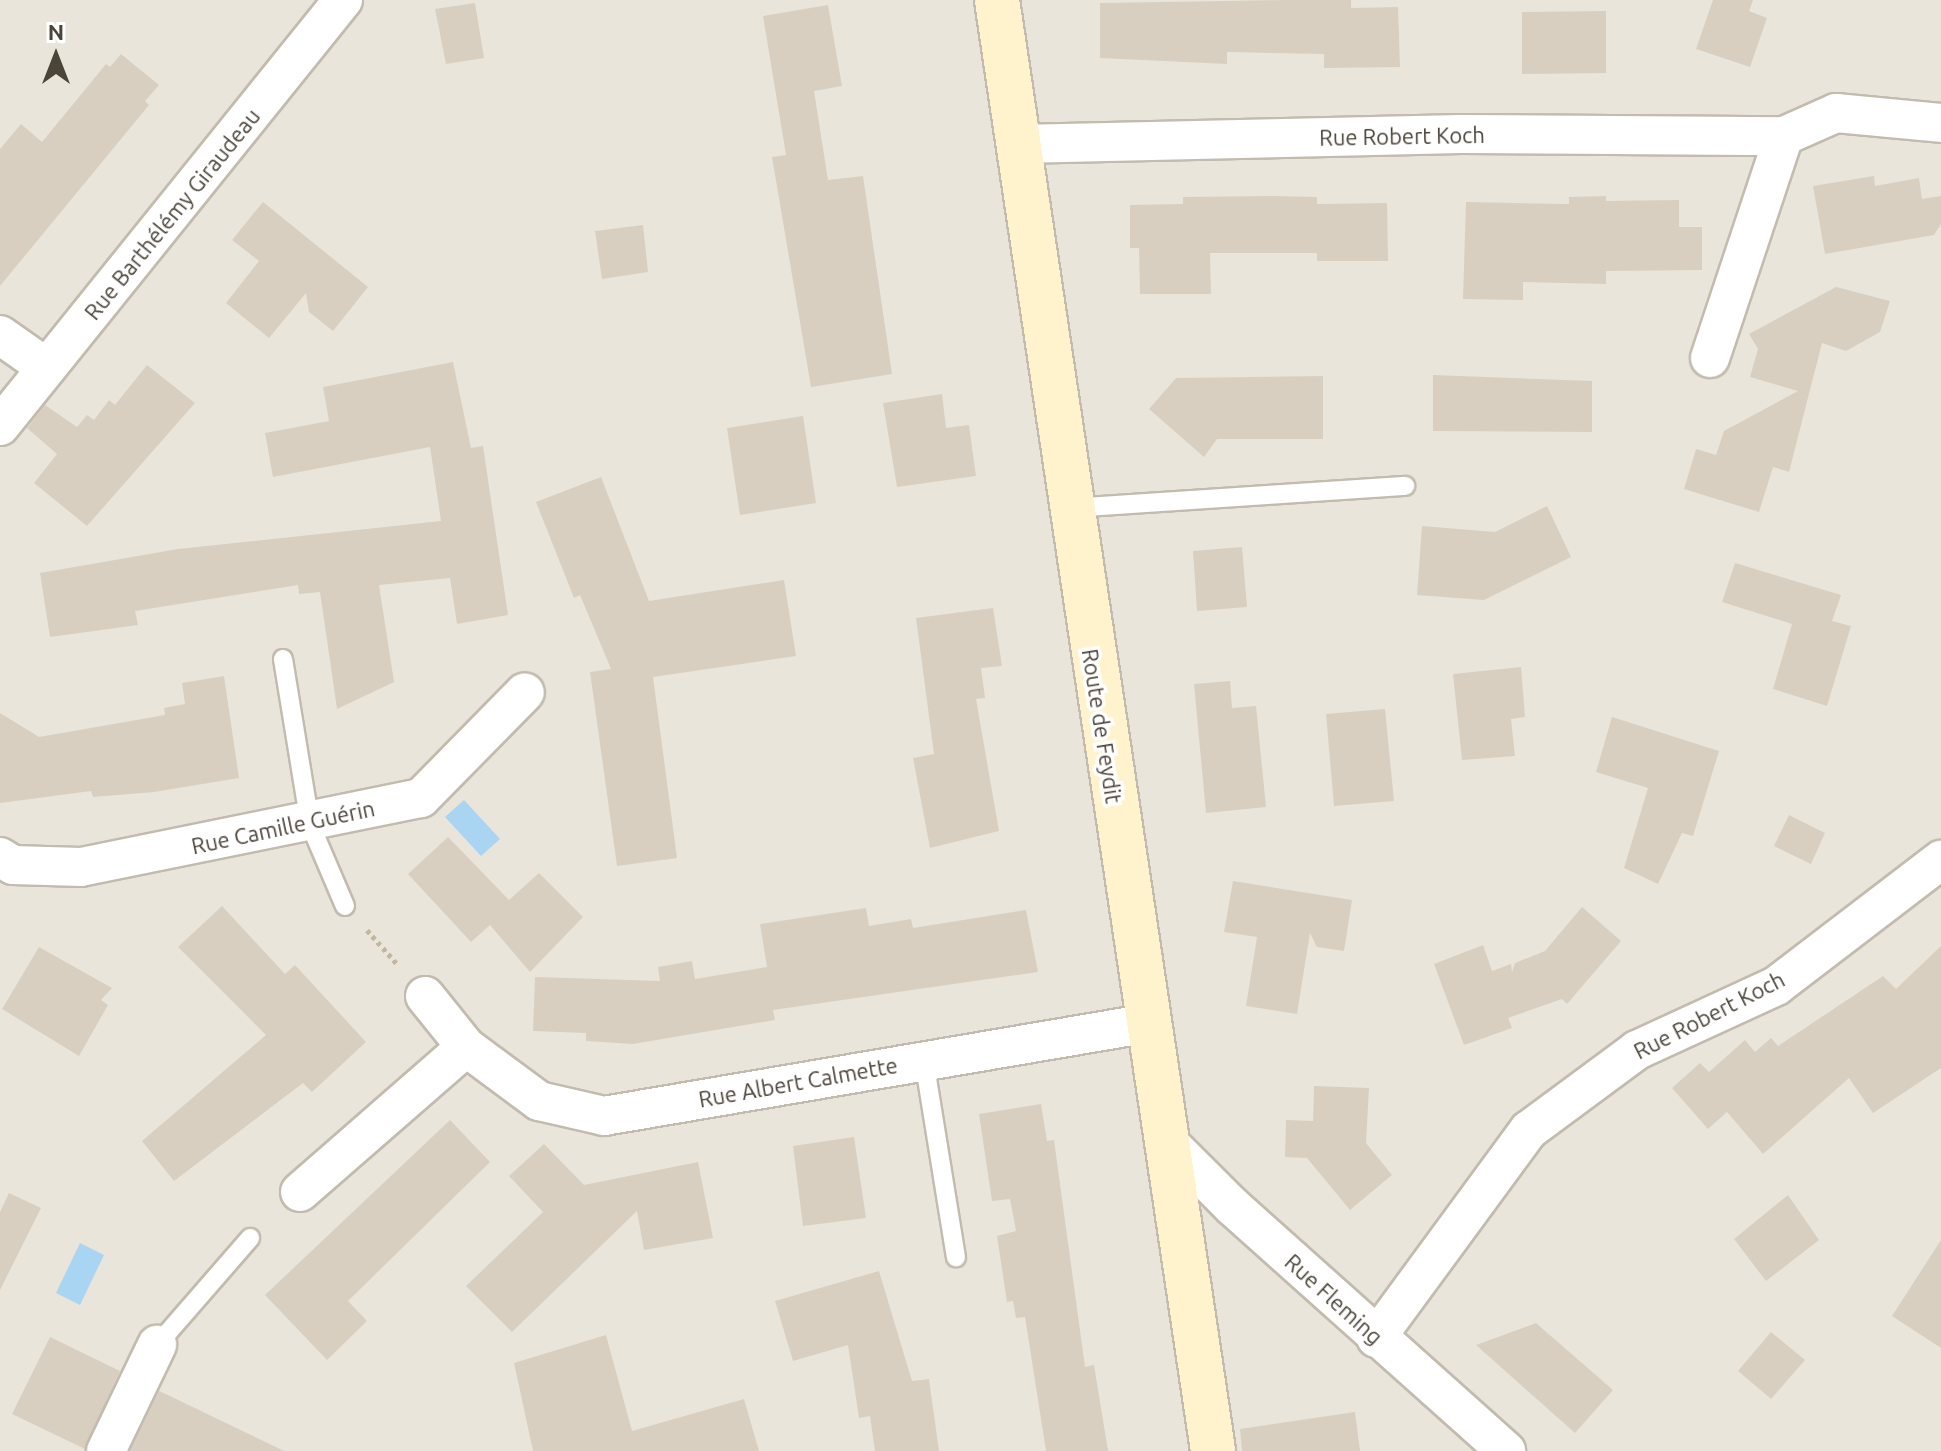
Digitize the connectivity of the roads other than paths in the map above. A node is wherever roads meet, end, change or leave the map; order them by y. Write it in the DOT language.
graph roads {
  1 [pos="343,0"];
  2 [pos="997,0"];
  3 [pos="1941,123"];
  4 [pos="1784,136"];
  5 [pos="1019,144"];
  6 [pos="0,335"];
  7 [pos="1710,358"];
  8 [pos="47,368"];
  9 [pos="0,426"];
  10 [pos="1405,486"];
  11 [pos="1070,509"];
  12 [pos="283,659"];
  13 [pos="525,692"];
  14 [pos="310,824"];
  15 [pos="0,857"];
  16 [pos="1941,860"];
  17 [pos="345,906"];
  18 [pos="425,996"];
  19 [pos="1149,1023"];
  20 [pos="466,1047"];
  21 [pos="924,1060"];
  22 [pos="1168,1142"];
  23 [pos="300,1192"];
  24 [pos="250,1238"];
  25 [pos="956,1257"];
  26 [pos="1376,1338"];
  27 [pos="157,1345"];
  28 [pos="106,1451"];
  29 [pos="1213,1451"];
  30 [pos="1506,1451"];
  1 -- 8 [label="street, Rue Barthélémy Giraudeau"];
  2 -- 5 [label="street, Route de Feydit"];
  3 -- 4 [label="street, Rue Robert Koch"];
  4 -- 5 [label="street, Rue Robert Koch"];
  4 -- 7 [label="street"];
  5 -- 11 [label="street, Route de Feydit"];
  6 -- 8 [label="street"];
  8 -- 9 [label="street, Rue Barthélémy Giraudeau"];
  10 -- 11 [label="lane"];
  11 -- 19 [label="street, Route de Feydit"];
  12 -- 14 [label="lane"];
  13 -- 14 [label="street, Rue Camille Guérin"];
  14 -- 15 [label="street, Rue Camille Guérin"];
  14 -- 17 [label="lane"];
  16 -- 26 [label="street, Rue Robert Koch"];
  18 -- 20 [label="street, Rue Albert Calmette"];
  19 -- 21 [label="street, Rue Albert Calmette"];
  19 -- 22 [label="street, Route de Feydit"];
  20 -- 21 [label="street, Rue Albert Calmette"];
  20 -- 23 [label="street"];
  21 -- 25 [label="lane"];
  22 -- 26 [label="street, Rue Fleming"];
  22 -- 29 [label="street, Route de Feydit"];
  24 -- 27 [label="lane"];
  26 -- 30 [label="street, Rue Fleming"];
  27 -- 28 [label="street"];
}
